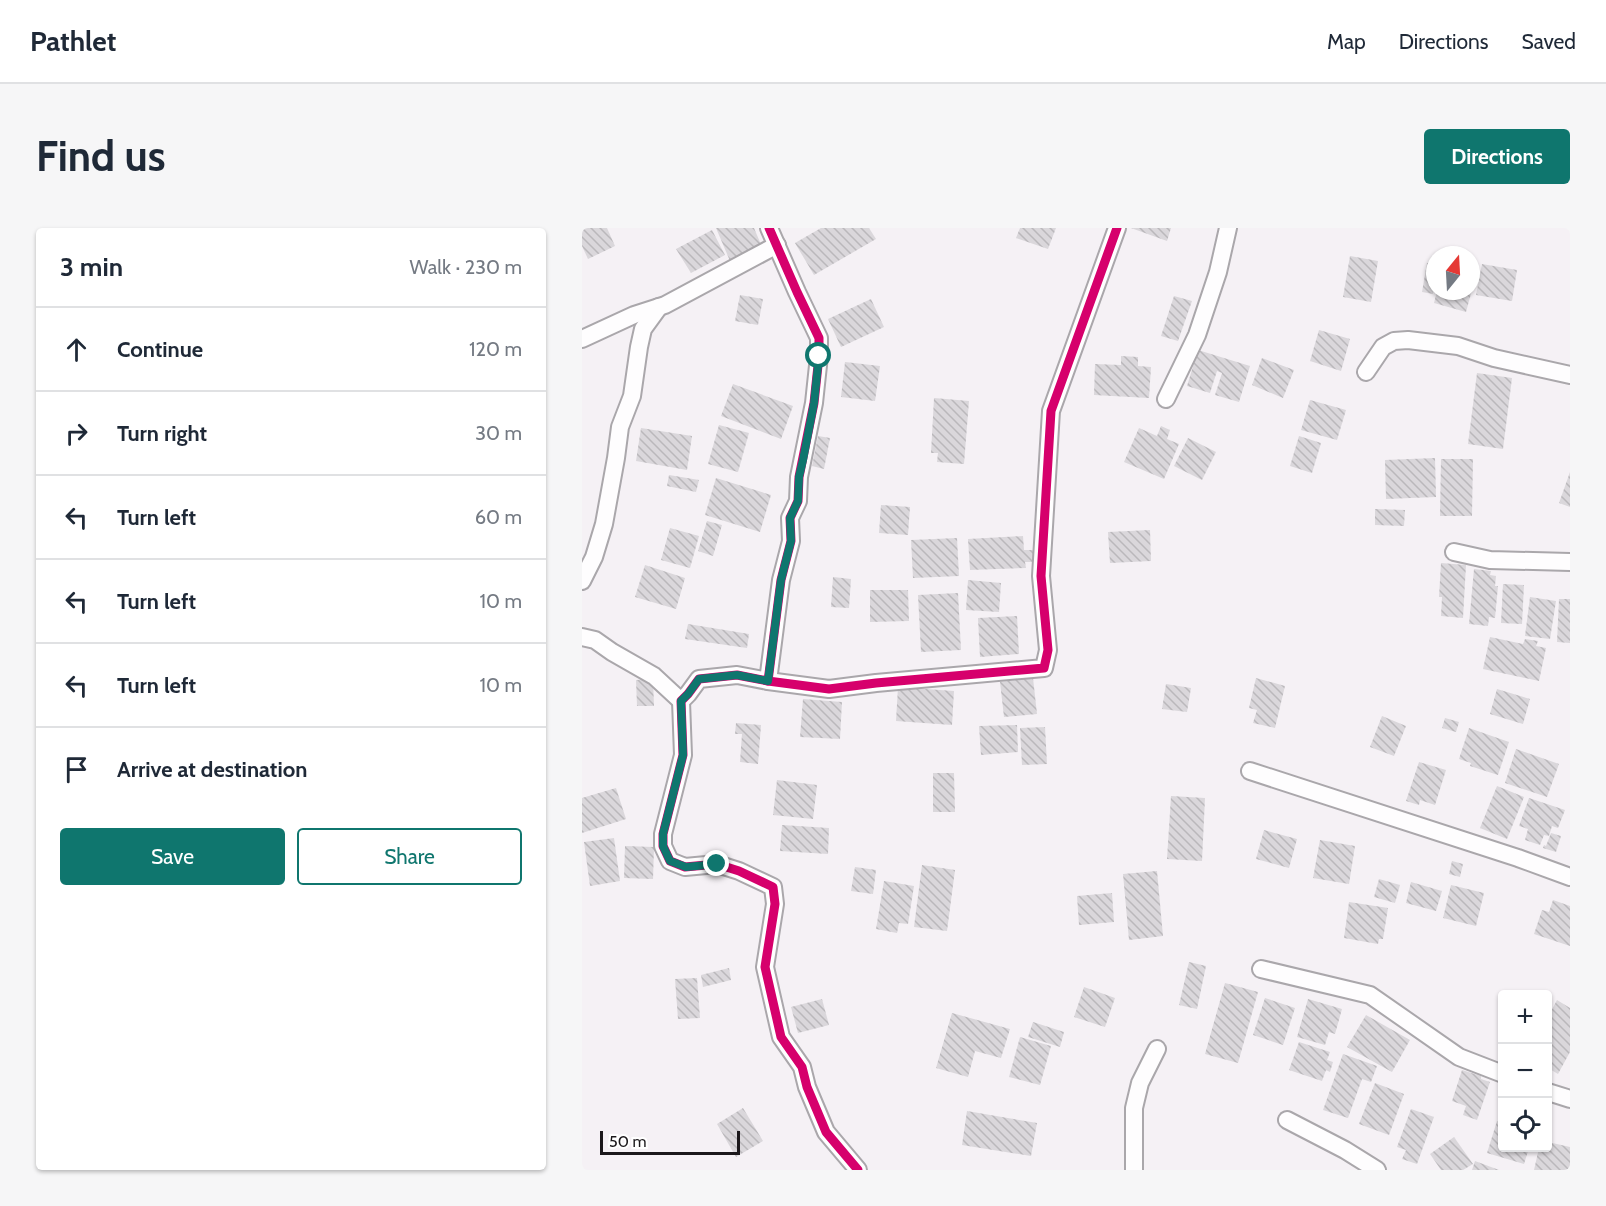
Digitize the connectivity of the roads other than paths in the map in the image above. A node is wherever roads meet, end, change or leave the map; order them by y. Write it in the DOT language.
graph roads {
  1 [pos="769,228"];
  2 [pos="1117,228"];
  3 [pos="1228,228"];
  4 [pos="777,244"];
  5 [pos="659,307"];
  6 [pos="582,339"];
  7 [pos="1366,372"];
  8 [pos="1570,375"];
  9 [pos="1166,399"];
  10 [pos="1454,552"];
  11 [pos="1570,562"];
  12 [pos="582,581"];
  13 [pos="582,637"];
  14 [pos="768,681"];
  15 [pos="681,701"];
  16 [pos="1250,771"];
  17 [pos="1570,877"];
  18 [pos="1262,969"];
  19 [pos="1157,1049"];
  20 [pos="1498,1072"];
  21 [pos="1552,1093"];
  22 [pos="1570,1099"];
  23 [pos="1287,1120"];
  24 [pos="858,1170"];
  25 [pos="1134,1170"];
  26 [pos="1377,1170"];
  1 -- 4 [label="street"];
  2 -- 14 [label="street"];
  3 -- 9 [label="street"];
  4 -- 5 [label="street"];
  4 -- 14 [label="street"];
  5 -- 6 [label="street"];
  5 -- 12 [label="street"];
  7 -- 8 [label="street"];
  10 -- 11 [label="street"];
  13 -- 15 [label="street"];
  14 -- 15 [label="street"];
  15 -- 24 [label="street"];
  16 -- 17 [label="street"];
  18 -- 20 [label="street"];
  19 -- 25 [label="street"];
  21 -- 22 [label="street"];
  23 -- 26 [label="street"];
}
